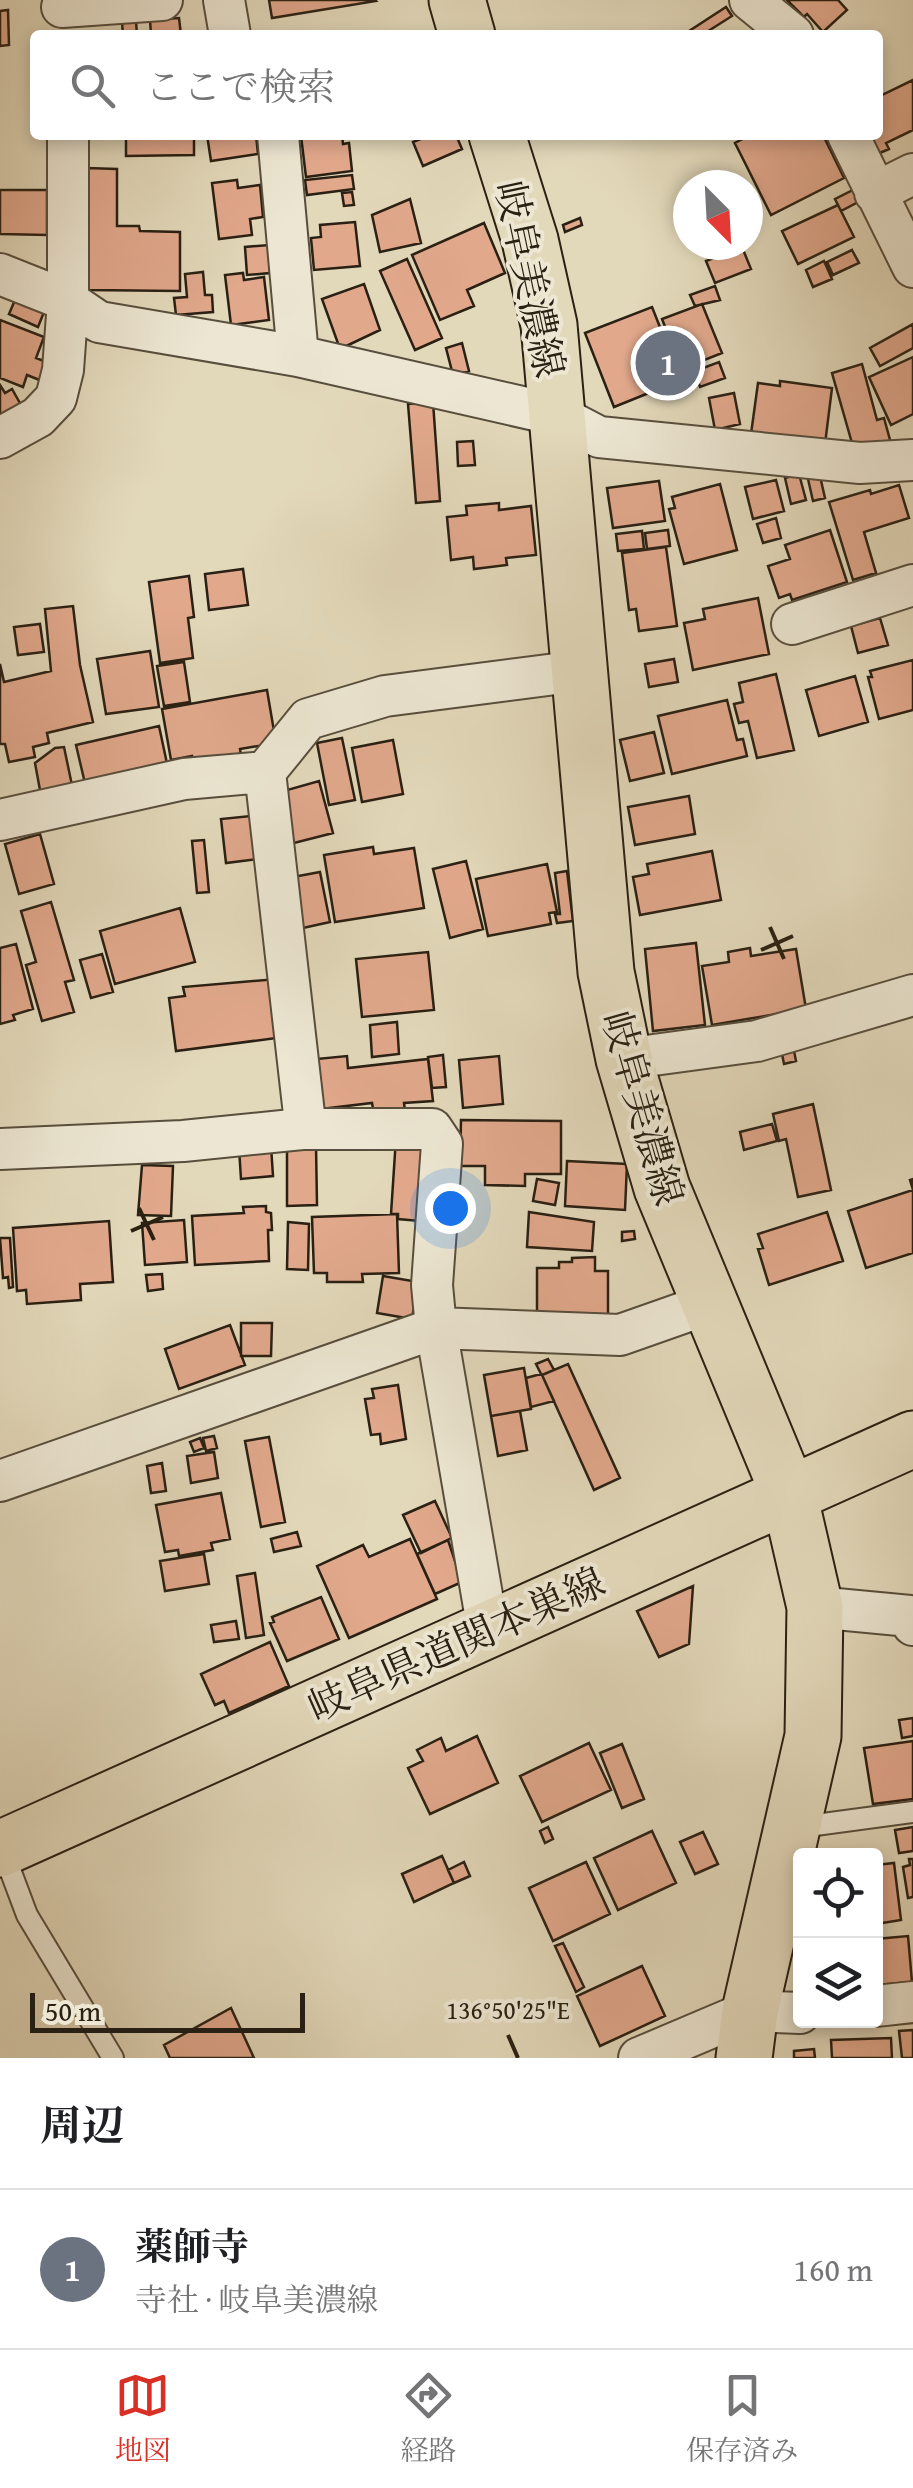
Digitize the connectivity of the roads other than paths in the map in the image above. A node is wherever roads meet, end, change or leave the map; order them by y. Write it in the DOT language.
graph roads {
  1 [pos="162,0"];
  2 [pos="224,0"];
  3 [pos="457,0"];
  4 [pos="750,0"];
  5 [pos="62,14"];
  6 [pos="229,30"];
  7 [pos="466,30"];
  8 [pos="787,30"];
  9 [pos="68,140"];
  10 [pos="278,140"];
  11 [pos="499,140"];
  12 [pos="850,140"];
  13 [pos="913,174"];
  14 [pos="875,193"];
  15 [pos="913,267"];
  16 [pos="0,274"];
  17 [pos="68,301"];
  18 [pos="298,356"];
  19 [pos="557,416"];
  20 [pos="0,438"];
  21 [pos="913,460"];
  22 [pos="913,585"];
  23 [pos="792,624"];
  24 [pos="579,671"];
  25 [pos="265,772"];
  26 [pos="0,820"];
  27 [pos="913,995"];
  28 [pos="624,1059"];
  29 [pos="302,1129"];
  30 [pos="0,1150"];
  31 [pos="711,1303"];
  32 [pos="436,1328"];
  33 [pos="913,1440"];
  34 [pos="0,1481"];
  35 [pos="789,1494"];
  36 [pos="814,1607"];
  37 [pos="912,1618"];
  38 [pos="488,1630"];
  39 [pos="913,1812"];
  40 [pos="792,1828"];
  41 [pos="0,1845"];
  42 [pos="913,2002"];
  43 [pos="883,2005"];
  44 [pos="765,2027"];
  45 [pos="112,2058"];
  46 [pos="639,2058"];
  1 -- 5 [label="street"];
  2 -- 6 [label="street"];
  3 -- 7 [label="main road"];
  4 -- 8 [label="street"];
  9 -- 17 [label="street"];
  10 -- 18 [label="street"];
  11 -- 19 [label="main road, 岐阜美濃線"];
  12 -- 14 [label="street"];
  13 -- 14 [label="street"];
  14 -- 15 [label="street"];
  16 -- 17 [label="street"];
  17 -- 18 [label="street"];
  17 -- 20 [label="street"];
  18 -- 19 [label="street"];
  19 -- 21 [label="street"];
  19 -- 24 [label="main road, 岐阜美濃線"];
  22 -- 23 [label="street"];
  24 -- 25 [label="street"];
  24 -- 28 [label="main road, 岐阜美濃線"];
  25 -- 26 [label="street"];
  25 -- 29 [label="street"];
  27 -- 28 [label="street"];
  28 -- 31 [label="main road, 岐阜美濃線"];
  29 -- 30 [label="street"];
  29 -- 32 [label="street"];
  31 -- 32 [label="street"];
  31 -- 35 [label="main road, 岐阜美濃線"];
  32 -- 34 [label="street"];
  32 -- 38 [label="street"];
  33 -- 35 [label="main road, 岐阜県道関本巣線"];
  35 -- 36 [label="main road, 岐阜美濃線"];
  35 -- 38 [label="main road, 岐阜県道関本巣線"];
  36 -- 37 [label="street"];
  36 -- 40 [label="main road, 岐阜美濃線"];
  38 -- 41 [label="main road, 岐阜県道関本巣線"];
  39 -- 40 [label="lane"];
  40 -- 44 [label="main road, 岐阜美濃線"];
  41 -- 45 [label="lane"];
  42 -- 43 [label="street"];
  44 -- 46 [label="street"];
}
